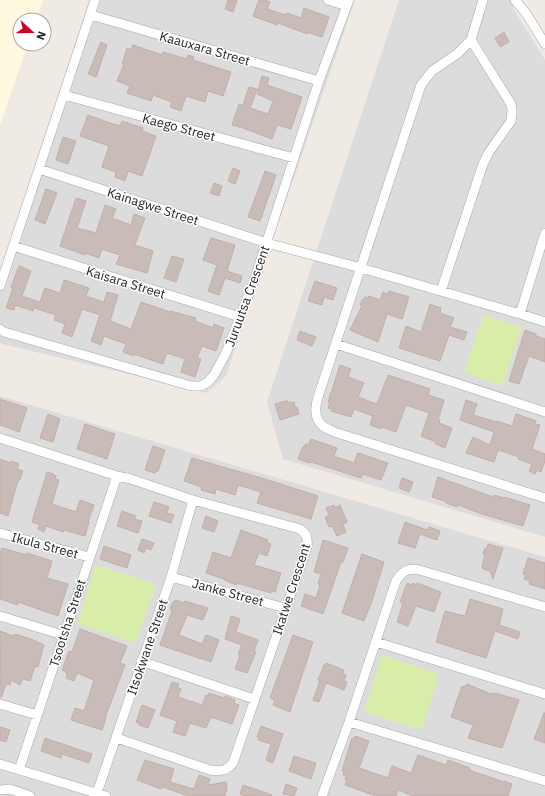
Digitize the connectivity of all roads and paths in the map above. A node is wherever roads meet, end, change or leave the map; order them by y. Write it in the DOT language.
graph roads {
  1 [pos="95,0"];
  2 [pos="328,0"];
  3 [pos="483,0"];
  4 [pos="515,0"];
  5 [pos="348,3"];
  6 [pos="91,15"];
  7 [pos="471,40"];
  8 [pos="545,44"];
  9 [pos="319,81"];
  10 [pos="64,95"];
  11 [pos="294,158"];
  12 [pos="39,169"];
  13 [pos="545,233"];
  14 [pos="267,243"];
  15 [pos="13,246"];
  16 [pos="361,268"];
  17 [pos="0,286"];
  18 [pos="441,291"];
  19 [pos="520,314"];
  20 [pos="240,317"];
  21 [pos="545,322"];
  22 [pos="0,329"];
  23 [pos="336,344"];
  24 [pos="545,412"];
  25 [pos="0,438"];
  26 [pos="117,476"];
  27 [pos="545,498"];
  28 [pos="193,500"];
  29 [pos="0,533"];
  30 [pos="89,557"];
  31 [pos="170,577"];
  32 [pos="545,607"];
  33 [pos="285,608"];
  34 [pos="0,616"];
  35 [pos="63,635"];
  36 [pos="376,642"];
  37 [pos="141,661"];
  38 [pos="545,694"];
  39 [pos="254,699"];
  40 [pos="0,704"];
  41 [pos="37,715"];
  42 [pos="349,722"];
  43 [pos="117,738"];
  44 [pos="0,764"];
  45 [pos="19,770"];
  46 [pos="545,781"];
  47 [pos="0,790"];
  48 [pos="101,795"];
  49 [pos="30,796"];
  50 [pos="322,796"];
  1 -- 6 [label="street"];
  2 -- 5 [label="street"];
  3 -- 7 [label="street"];
  4 -- 8 [label="street"];
  5 -- 9 [label="street, Juruutsa Crescent"];
  6 -- 9 [label="street, Kaauxara Street"];
  6 -- 10 [label="street"];
  7 -- 16 [label="street"];
  7 -- 18 [label="street"];
  9 -- 11 [label="street, Juruutsa Crescent"];
  10 -- 11 [label="street, Kaego Street"];
  10 -- 12 [label="street"];
  11 -- 14 [label="street, Juruutsa Crescent"];
  12 -- 14 [label="street, Kainagwe Street"];
  12 -- 15 [label="street"];
  13 -- 19 [label="street"];
  14 -- 16 [label="street, Kainagwe Street"];
  14 -- 20 [label="street, Juruutsa Crescent"];
  15 -- 17 [label="street"];
  15 -- 20 [label="street, Kaisara Street"];
  16 -- 18 [label="street, Kainagwe Street"];
  16 -- 23 [label="street"];
  18 -- 19 [label="street, Kainagwe Street"];
  19 -- 21 [label="street, Kainagwe Street"];
  20 -- 22 [label="street, Juruutsa Crescent"];
  23 -- 24 [label="street"];
  23 -- 27 [label="street"];
  25 -- 26 [label="street, Ikatwe Crescent"];
  26 -- 28 [label="street, Ikatwe Crescent"];
  26 -- 30 [label="street, Tsootsha Street"];
  28 -- 31 [label="street, Itsokwane Street"];
  28 -- 33 [label="street, Ikatwe Crescent"];
  29 -- 30 [label="street, Ikula Street"];
  30 -- 35 [label="street, Tsootsha Street"];
  31 -- 33 [label="street, Janke Street"];
  31 -- 37 [label="street, Itsokwane Street"];
  32 -- 36 [label="street"];
  33 -- 39 [label="street, Ikatwe Crescent"];
  34 -- 35 [label="street"];
  35 -- 41 [label="street, Tsootsha Street"];
  36 -- 38 [label="street"];
  36 -- 42 [label="street"];
  37 -- 39 [label="street"];
  37 -- 43 [label="street, Itsokwane Street"];
  39 -- 43 [label="street, Ikatwe Crescent"];
  40 -- 41 [label="street"];
  41 -- 45 [label="street, Tsootsha Street"];
  42 -- 46 [label="street"];
  42 -- 50 [label="street"];
  43 -- 48 [label="street, Itsokwane Street"];
  44 -- 45 [label="street"];
  45 -- 48 [label="street"];
  47 -- 49 [label="street"];
}
